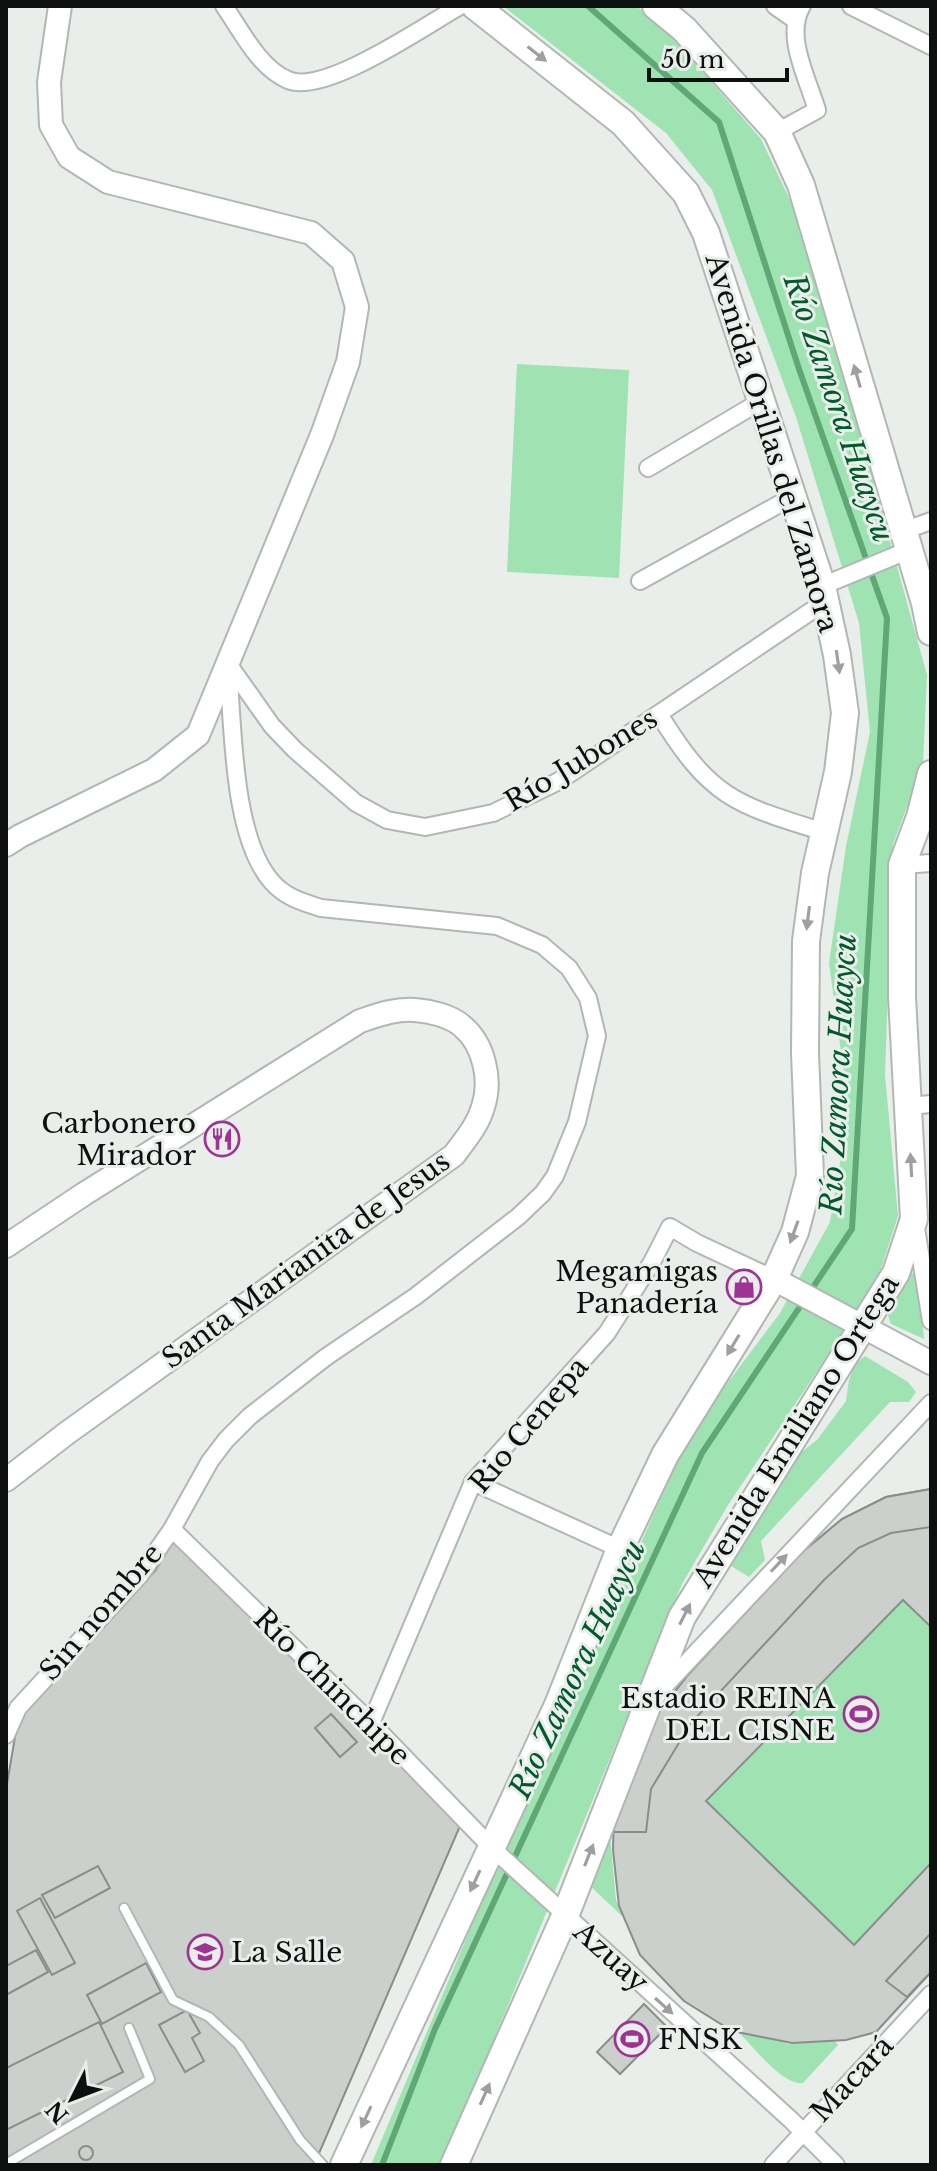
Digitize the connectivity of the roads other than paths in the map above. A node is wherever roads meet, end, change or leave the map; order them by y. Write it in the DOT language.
graph roads {
  1 [pos="60,6"];
  2 [pos="224,6"];
  3 [pos="460,6"];
  4 [pos="475,6"];
  5 [pos="656,6"];
  6 [pos="775,6"];
  7 [pos="851,6"];
  8 [pos="798,13"];
  9 [pos="931,46"];
  10 [pos="777,132"];
  11 [pos="761,401"];
  12 [pos="648,468"];
  13 [pos="792,497"];
  14 [pos="920,533"];
  15 [pos="640,581"];
  16 [pos="824,594"];
  17 [pos="931,632"];
  18 [pos="228,664"];
  19 [pos="659,714"];
  20 [pos="931,774"];
  21 [pos="824,832"];
  22 [pos="6,845"];
  23 [pos="931,863"];
  24 [pos="902,865"];
  25 [pos="920,1105"];
  26 [pos="914,1219"];
  27 [pos="6,1246"];
  28 [pos="781,1283"];
  29 [pos="931,1321"];
  30 [pos="853,1323"];
  31 [pos="931,1363"];
  32 [pos="931,1403"];
  33 [pos="6,1480"];
  34 [pos="473,1482"];
  35 [pos="172,1529"];
  36 [pos="620,1549"];
  37 [pos="650,1702"];
  38 [pos="371,1723"];
  39 [pos="6,1735"];
  40 [pos="498,1854"];
  41 [pos="124,1908"];
  42 [pos="560,1912"];
  43 [pos="931,1994"];
  44 [pos="129,2028"];
  45 [pos="803,2131"];
  46 [pos="6,2164"];
  47 [pos="323,2165"];
  48 [pos="344,2165"];
  49 [pos="454,2165"];
  50 [pos="773,2165"];
  51 [pos="836,2165"];
  1 -- 18 [label="street"];
  2 -- 3 [label="street"];
  4 -- 11 [label="main road, Avenida Orillas del Zamora, one-way"];
  5 -- 10 [label="main road"];
  6 -- 8 [label="street"];
  7 -- 9 [label="street"];
  8 -- 10 [label="street"];
  14 -- 10 [label="main road, one-way"];
  11 -- 12 [label="street"];
  11 -- 13 [label="main road, Avenida Orillas del Zamora"];
  13 -- 15 [label="street"];
  13 -- 16 [label="main road, Avenida Orillas del Zamora"];
  14 -- 16 [label="street, Río Jubones"];
  14 -- 17 [label="main road"];
  16 -- 19 [label="street, Río Jubones"];
  16 -- 21 [label="main road, Avenida Orillas del Zamora, one-way"];
  18 -- 19 [label="street, Río Jubones"];
  18 -- 22 [label="street"];
  18 -- 35 [label="street, Sin nombre"];
  19 -- 21 [label="street"];
  20 -- 24 [label="main road, Avenida Emiliano Ortega"];
  21 -- 28 [label="main road, Avenida Orillas del Zamora, one-way"];
  23 -- 24 [label="street"];
  24 -- 25 [label="main road, Avenida Emiliano Ortega"];
  26 -- 25 [label="main road, Avenida Emiliano Ortega, one-way"];
  26 -- 29 [label="street"];
  26 -- 30 [label="main road, Avenida Emiliano Ortega"];
  27 -- 33 [label="street, Santa Marianita de Jesus"];
  28 -- 30 [label="street"];
  28 -- 34 [label="street, Rio Cenepa"];
  28 -- 36 [label="main road, Avenida Orillas del Zamora, one-way"];
  30 -- 31 [label="street"];
  37 -- 30 [label="main road, Avenida Emiliano Ortega, one-way"];
  37 -- 32 [label="street, Avenida Emiliano Ortega, one-way"];
  34 -- 36 [label="street"];
  34 -- 38 [label="street, Rio Cenepa"];
  35 -- 38 [label="street, Río Chinchipe"];
  35 -- 39 [label="street, Sin nombre"];
  36 -- 40 [label="main road, Avenida Orillas del Zamora"];
  42 -- 37 [label="main road, Avenida Emiliano Ortega, one-way"];
  38 -- 40 [label="street, Río Chinchipe"];
  40 -- 42 [label="street, Azuay"];
  40 -- 48 [label="main road, Avenida Orillas del Zamora, one-way"];
  41 -- 47 [label="lane"];
  42 -- 45 [label="street, Azuay, one-way"];
  49 -- 42 [label="main road, Avenida Emiliano Ortega, one-way"];
  43 -- 45 [label="street, Macará"];
  44 -- 46 [label="lane"];
  45 -- 50 [label="street, Macará"];
  45 -- 51 [label="street, Azuay"];
}
